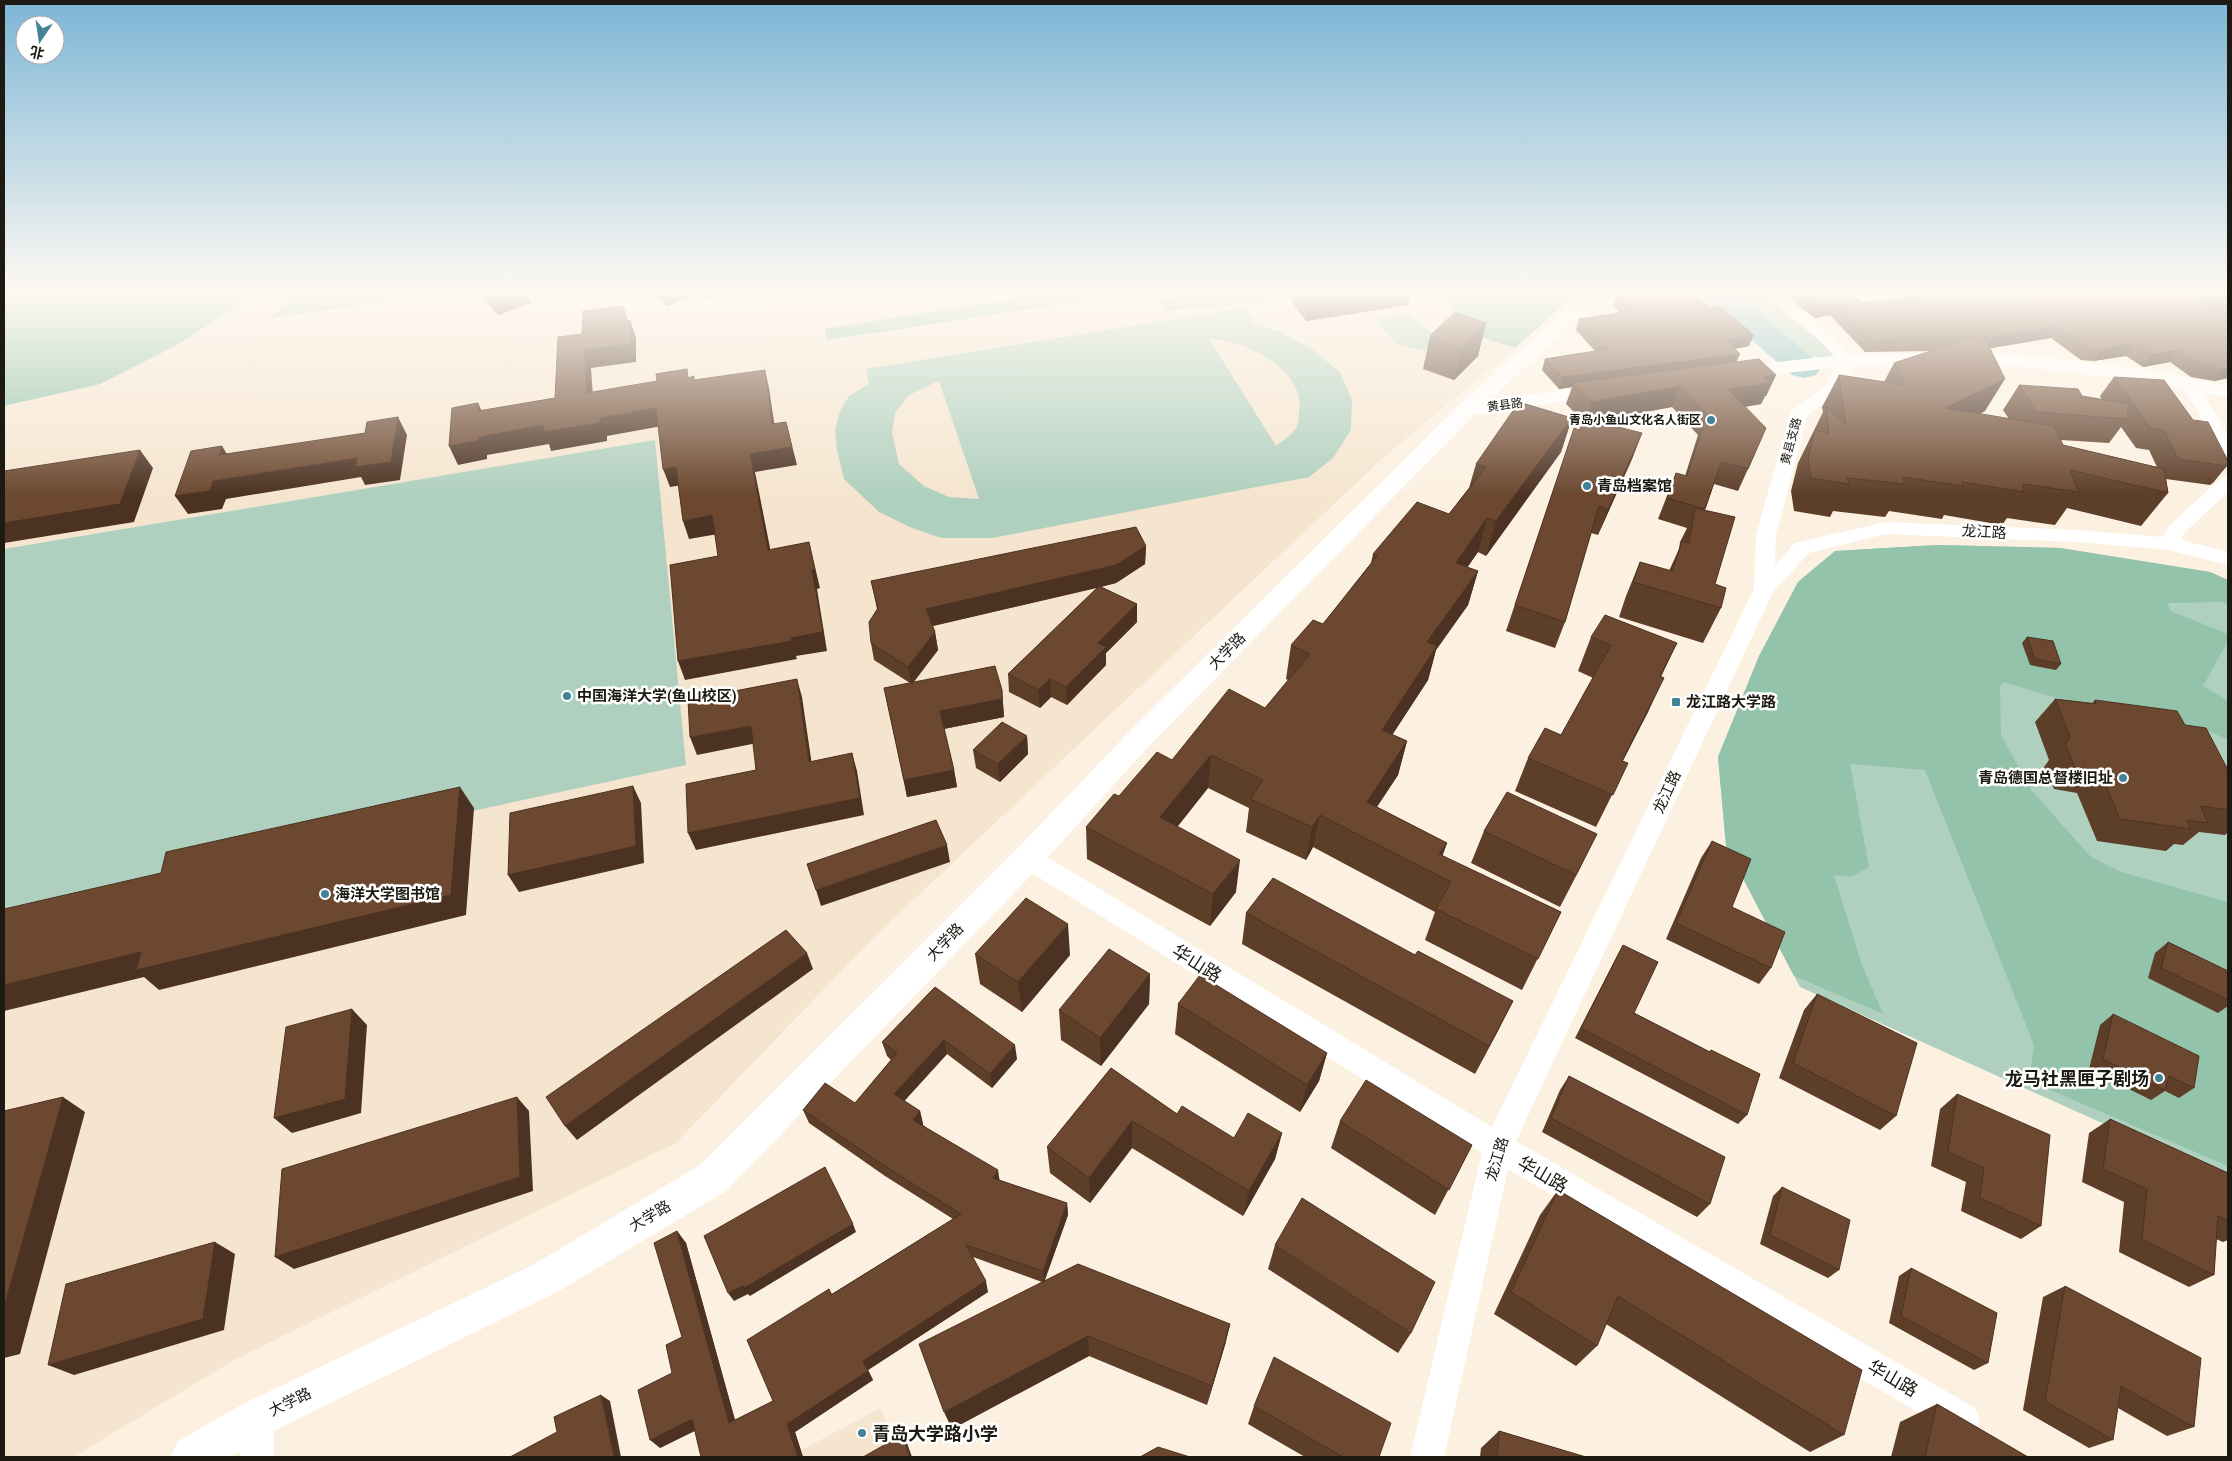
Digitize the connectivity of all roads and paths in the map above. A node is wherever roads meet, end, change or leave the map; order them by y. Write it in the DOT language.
graph roads {
  1 [pos="1523,359"];
  2 [pos="1847,360"];
  3 [pos="1718,375"];
  4 [pos="2190,384"];
  5 [pos="1630,387"];
  6 [pos="2228,392"];
  7 [pos="1467,410"];
  8 [pos="2228,450"];
  9 [pos="2228,482"];
  10 [pos="2169,544"];
  11 [pos="2228,557"];
  12 [pos="1764,589"];
  13 [pos="1028,858"];
  14 [pos="1498,1147"];
  15 [pos="257,1418"];
  16 [pos="1987,1434"];
  17 [pos="192,1457"];
  18 [pos="257,1457"];
  19 [pos="1427,1457"];
  1 -- 7 [label="main road, 大学路"];
  2 -- 3 [label="main road"];
  2 -- 4 [label="main road"];
  2 -- 12 [label="street, 黄县支路"];
  4 -- 6 [label="main road"];
  4 -- 8 [label="street"];
  5 -- 7 [label="main road, 黄县路"];
  7 -- 13 [label="main road, 大学路"];
  9 -- 10 [label="street"];
  10 -- 11 [label="street, 龙江路"];
  10 -- 12 [label="street, 龙江路"];
  12 -- 14 [label="street, 龙江路"];
  13 -- 14 [label="street, 华山路"];
  13 -- 15 [label="main road, 大学路"];
  14 -- 16 [label="street, 华山路"];
  14 -- 19 [label="street, 龙江路"];
  15 -- 17 [label="main road, 大学路"];
  15 -- 18 [label="street"];
}
